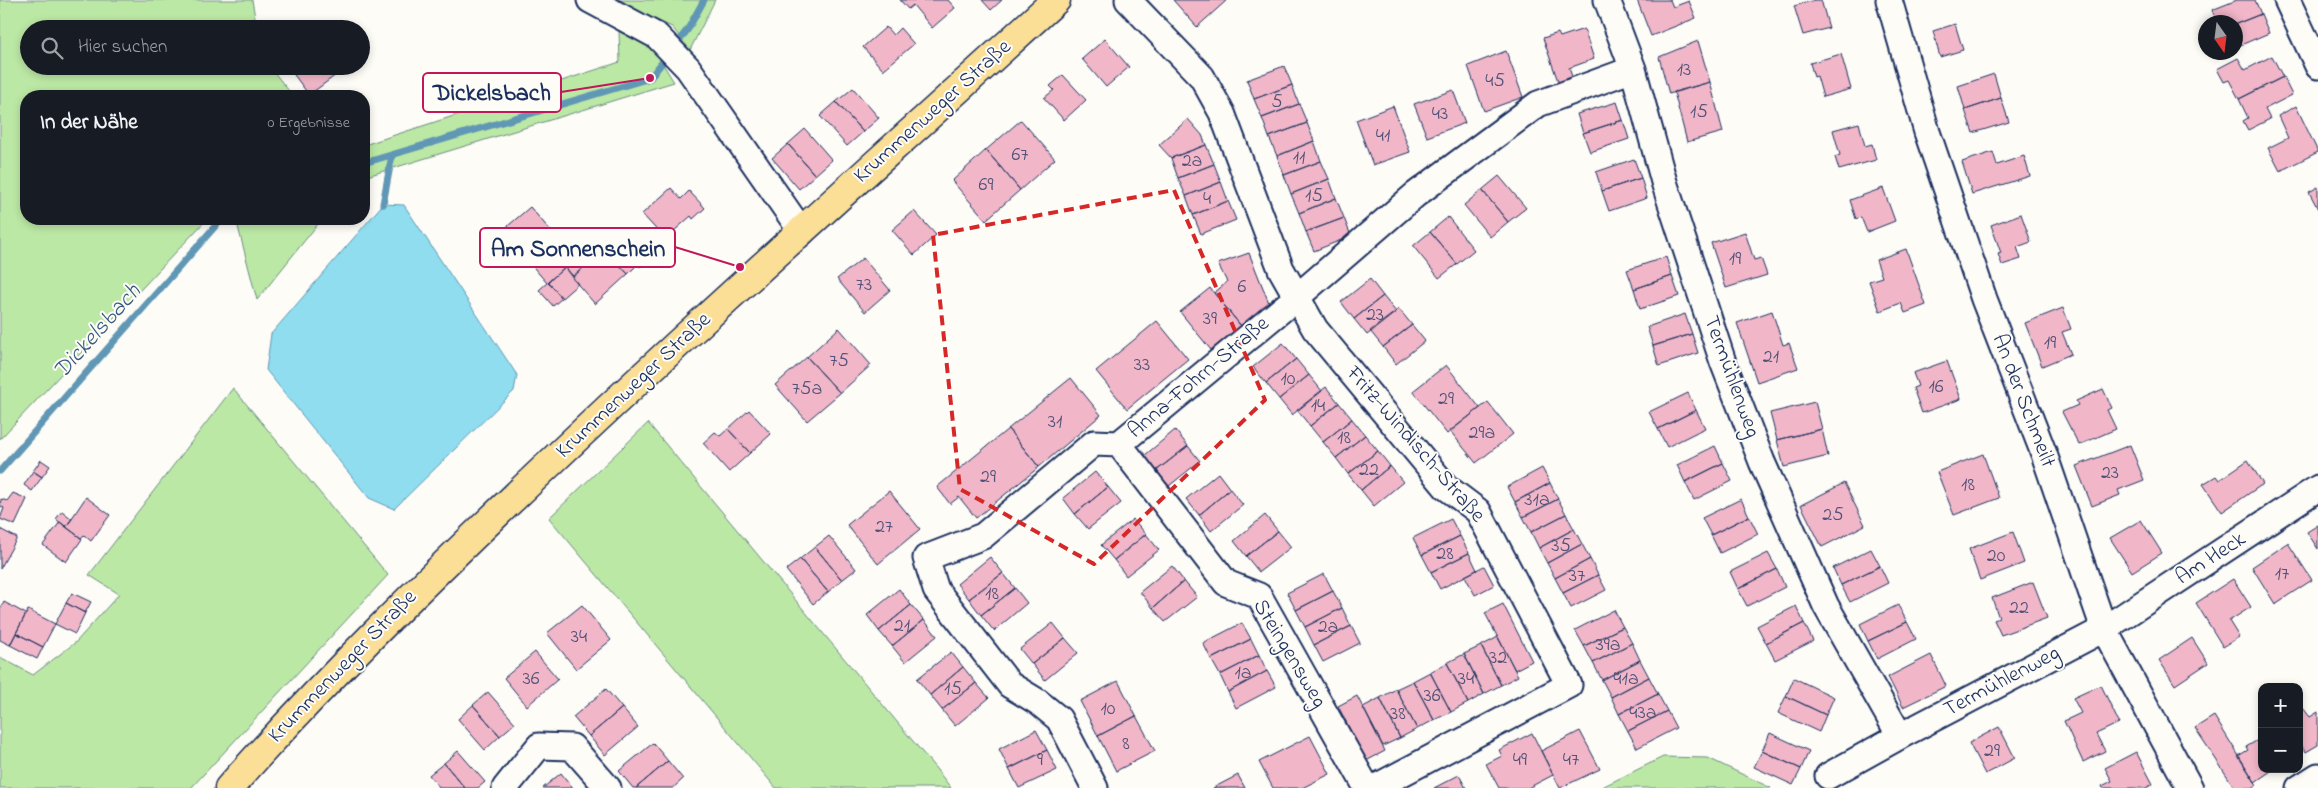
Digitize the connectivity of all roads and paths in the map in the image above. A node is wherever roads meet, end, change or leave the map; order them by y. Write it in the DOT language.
graph roads {
  1 [pos="590,0"];
  2 [pos="1056,0"];
  3 [pos="1128,0"];
  4 [pos="1607,0"];
  5 [pos="1888,0"];
  6 [pos="2287,0"];
  7 [pos="2318,66"];
  8 [pos="1632,69"];
  9 [pos="802,232"];
  10 [pos="1297,297"];
  11 [pos="1119,444"];
  12 [pos="2318,488"];
  13 [pos="2104,629"];
  14 [pos="1900,736"];
  15 [pos="1828,776"];
  16 [pos="2318,776"];
  17 [pos="229,788"];
  18 [pos="505,788"];
  19 [pos="608,788"];
  20 [pos="1095,788"];
  21 [pos="1367,788"];
  22 [pos="1374,788"];
  23 [pos="2190,788"];
  24 [pos="2299,788"];
  1 -- 9 [label="street"];
  2 -- 9 [label="main road, Krummenweger Straße"];
  3 -- 10 [label="street, Fritz-Windisch-Straße"];
  4 -- 8 [label="street, Termühlenweg"];
  5 -- 13 [label="street, An der Schmeilt"];
  6 -- 7 [label="street"];
  8 -- 10 [label="street, Anna-Fohrn-Straße"];
  8 -- 14 [label="street, Termühlenweg"];
  9 -- 17 [label="main road, Krummenweger Straße"];
  10 -- 11 [label="street, Anna-Fohrn-Straße"];
  10 -- 22 [label="street, Fritz-Windisch-Straße"];
  11 -- 20 [label="street, Anna-Fohrn-Straße"];
  11 -- 21 [label="street, Steingensweg"];
  12 -- 13 [label="street, Am Heck"];
  13 -- 14 [label="street, Termühlenweg"];
  13 -- 23 [label="street, An der Schmeilt"];
  14 -- 15 [label="street, Termühlenweg"];
  16 -- 24 [label="street"];
  18 -- 19 [label="street"];
}
